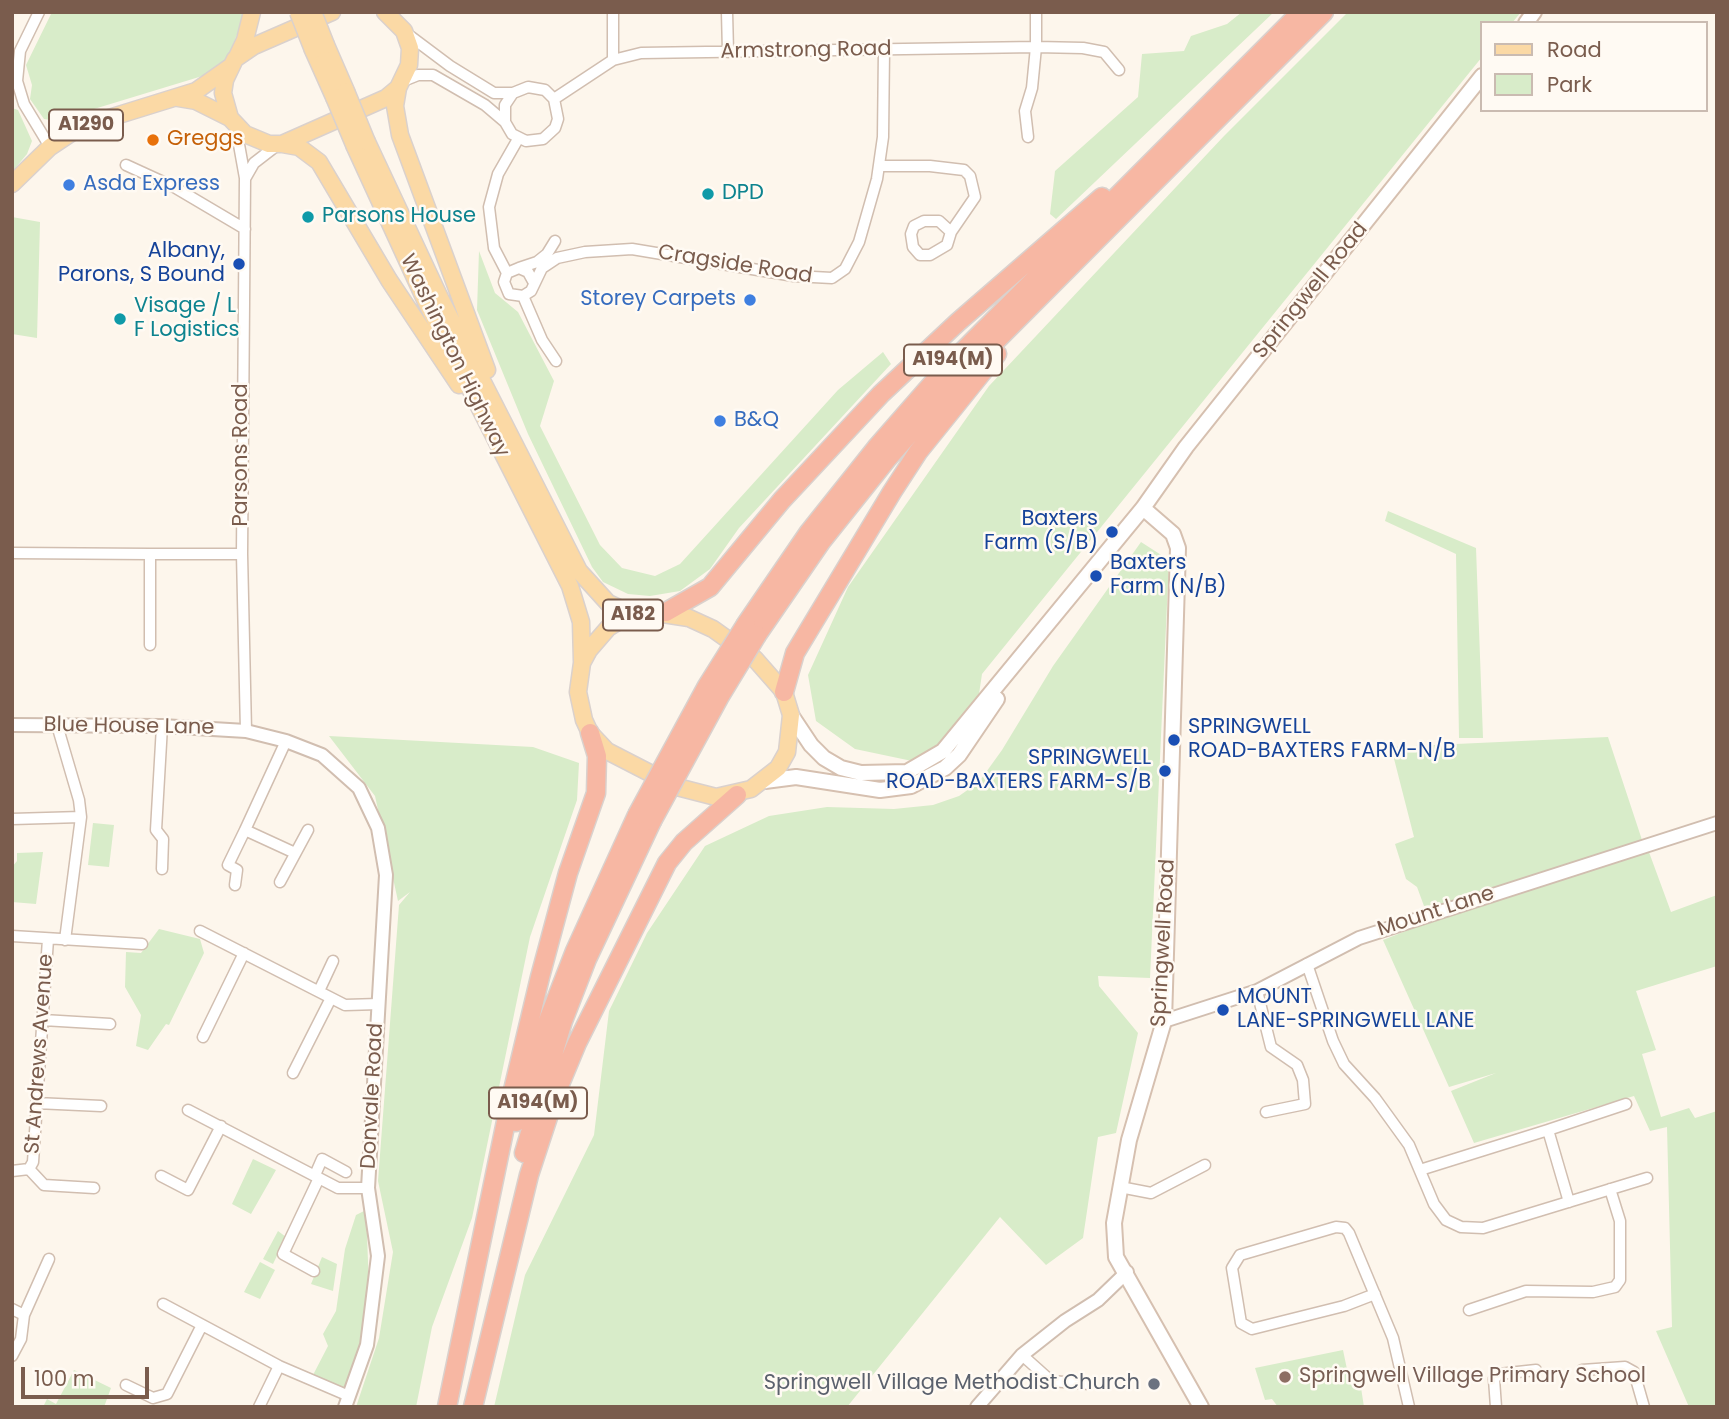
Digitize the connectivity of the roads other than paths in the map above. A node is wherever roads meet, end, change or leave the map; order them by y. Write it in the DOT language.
graph roads {
  1 [pos="39,12"];
  2 [pos="252,12"];
  3 [pos="298,12"];
  4 [pos="313,12"];
  5 [pos="332,12"];
  6 [pos="385,12"];
  7 [pos="613,12"];
  8 [pos="727,12"];
  9 [pos="1036,12"];
  10 [pos="1301,12"];
  11 [pos="1324,12"];
  12 [pos="400,22"];
  13 [pos="1035,47"];
  14 [pos="320,48"];
  15 [pos="884,50"];
  16 [pos="728,52"];
  17 [pos="613,61"];
  18 [pos="233,63"];
  19 [pos="15,65"];
  20 [pos="1119,70"];
  21 [pos="1480,79"];
  22 [pos="400,84"];
  23 [pos="513,93"];
  24 [pos="177,98"];
  25 [pos="554,99"];
  26 [pos="233,121"];
  27 [pos="505,122"];
  28 [pos="1191,123"];
  29 [pos="1028,137"];
  30 [pos="519,139"];
  31 [pos="281,144"];
  32 [pos="50,147"];
  33 [pos="126,165"];
  34 [pos="879,166"];
  35 [pos="245,178"];
  36 [pos="12,184"];
  37 [pos="245,229"];
  38 [pos="951,232"];
  39 [pos="552,256"];
  40 [pos="1073,263"];
  41 [pos="519,268"];
  42 [pos="507,273"];
  43 [pos="533,281"];
  44 [pos="523,296"];
  45 [pos="556,361"];
  46 [pos="504,440"];
  47 [pos="1143,508"];
  48 [pos="12,553"];
  49 [pos="150,554"];
  50 [pos="242,554"];
  51 [pos="666,612"];
  52 [pos="634,615"];
  53 [pos="752,629"];
  54 [pos="150,645"];
  55 [pos="1032,645"];
  56 [pos="582,663"];
  57 [pos="784,692"];
  58 [pos="791,715"];
  59 [pos="12,724"];
  60 [pos="57,725"];
  61 [pos="162,726"];
  62 [pos="246,732"];
  63 [pos="590,733"];
  64 [pos="286,741"];
  65 [pos="765,781"];
  66 [pos="737,795"];
  67 [pos="81,817"];
  68 [pos="645,818"];
  69 [pos="12,819"];
  70 [pos="1717,823"];
  71 [pos="245,830"];
  72 [pos="307,830"];
  73 [pos="295,853"];
  74 [pos="162,869"];
  75 [pos="280,882"];
  76 [pos="235,885"];
  77 [pos="200,931"];
  78 [pos="12,936"];
  79 [pos="48,939"];
  80 [pos="65,940"];
  81 [pos="142,944"];
  82 [pos="244,953"];
  83 [pos="333,961"];
  84 [pos="1307,964"];
  85 [pos="319,991"];
  86 [pos="1256,991"];
  87 [pos="331,998"];
  88 [pos="379,1004"];
  89 [pos="43,1020"];
  90 [pos="1164,1021"];
  91 [pos="110,1024"];
  92 [pos="203,1037"];
  93 [pos="293,1073"];
  94 [pos="36,1103"];
  95 [pos="1626,1104"];
  96 [pos="101,1106"];
  97 [pos="188,1110"];
  98 [pos="1266,1112"];
  99 [pos="220,1126"];
  100 [pos="1548,1130"];
  101 [pos="1205,1165"];
  102 [pos="29,1169"];
  103 [pos="1420,1170"];
  104 [pos="12,1171"];
  105 [pos="346,1172"];
  106 [pos="160,1176"];
  107 [pos="317,1177"];
  108 [pos="1647,1178"];
  109 [pos="1120,1187"];
  110 [pos="94,1188"];
  111 [pos="368,1188"];
  112 [pos="1609,1189"];
  113 [pos="1569,1202"];
  114 [pos="49,1259"];
  115 [pos="314,1271"];
  116 [pos="1127,1272"];
  117 [pos="474,1277"];
  118 [pos="1375,1294"];
  119 [pos="163,1304"];
  120 [pos="12,1309"];
  121 [pos="1469,1310"];
  122 [pos="24,1315"];
  123 [pos="202,1325"];
  124 [pos="1022,1355"];
  125 [pos="12,1356"];
  126 [pos="279,1366"];
  127 [pos="1536,1370"];
  128 [pos="1582,1370"];
  129 [pos="1089,1384"];
  130 [pos="127,1385"];
  131 [pos="347,1401"];
  132 [pos="474,1404"];
  133 [pos="260,1407"];
  134 [pos="447,1407"];
  135 [pos="977,1407"];
  136 [pos="1201,1407"];
  137 [pos="1409,1407"];
  138 [pos="1496,1407"];
  139 [pos="1644,1407"];
  1 -- 19 [label="street"];
  2 -- 18 [label="main road"];
  3 -- 14 [label="main road, Washington Highway / A182, bridge"];
  4 -- 14 [label="main road, Washington Highway / A182, bridge"];
  5 -- 18 [label="main road"];
  6 -- 12 [label="main road"];
  7 -- 17 [label="street"];
  8 -- 16 [label="street"];
  9 -- 13 [label="street"];
  10 -- 28 [label="highway, A194(M)"];
  11 -- 40 [label="highway, A194(M)"];
  12 -- 22 [label="main road"];
  12 -- 23 [label="street"];
  13 -- 15 [label="street, Armstrong Road"];
  13 -- 20 [label="street, Armstrong Road"];
  13 -- 29 [label="street"];
  14 -- 46 [label="main road, Washington Highway / A182, bridge"];
  15 -- 16 [label="street, Armstrong Road"];
  15 -- 34 [label="street, Cragside Road"];
  16 -- 17 [label="street, Armstrong Road"];
  17 -- 25 [label="street, Armstrong Road"];
  18 -- 24 [label="main road, A1290"];
  18 -- 26 [label="main road"];
  19 -- 32 [label="street"];
  21 -- 47 [label="main road, Springwell Road"];
  22 -- 27 [label="street"];
  22 -- 31 [label="main road"];
  22 -- 46 [label="main road"];
  23 -- 25 [label="street"];
  23 -- 27 [label="street"];
  24 -- 26 [label="main road"];
  24 -- 32 [label="main road, A1290"];
  25 -- 30 [label="street"];
  26 -- 31 [label="main road"];
  26 -- 35 [label="street, Parsons Road"];
  27 -- 30 [label="street"];
  28 -- 51 [label="highway, A194(M)"];
  28 -- 53 [label="highway, A194(M)"];
  30 -- 42 [label="street"];
  31 -- 35 [label="street"];
  31 -- 46 [label="main road"];
  32 -- 36 [label="main road, A1290"];
  33 -- 37 [label="street"];
  34 -- 38 [label="street"];
  34 -- 39 [label="street, Cragside Road"];
  35 -- 37 [label="street, Parsons Road"];
  37 -- 50 [label="street, Parsons Road"];
  39 -- 41 [label="street, Cragside Road"];
  39 -- 43 [label="street"];
  40 -- 53 [label="highway, A194(M)"];
  40 -- 57 [label="highway, A194(M)"];
  41 -- 42 [label="street"];
  41 -- 43 [label="street"];
  42 -- 44 [label="street"];
  43 -- 44 [label="street"];
  44 -- 45 [label="street"];
  46 -- 52 [label="main road, Washington Highway / A182"];
  46 -- 56 [label="main road, Washington Highway / A182"];
  47 -- 55 [label="main road, Springwell Road"];
  47 -- 90 [label="main road, Springwell Road"];
  48 -- 49 [label="street"];
  49 -- 50 [label="street"];
  49 -- 54 [label="street"];
  50 -- 62 [label="street, Parsons Road"];
  51 -- 52 [label="main road, A182"];
  51 -- 57 [label="main road, A182"];
  52 -- 56 [label="main road, A182"];
  53 -- 68 [label="highway, A194(M), bridge"];
  55 -- 58 [label="main road, Springwell Road"];
  55 -- 65 [label="main road, Springwell Road"];
  56 -- 63 [label="main road, A182"];
  57 -- 58 [label="main road, A182"];
  58 -- 65 [label="main road, A182"];
  59 -- 60 [label="street, Blue House Lane"];
  60 -- 61 [label="street, Blue House Lane"];
  60 -- 67 [label="street, St Andrews Avenue"];
  61 -- 62 [label="street, Blue House Lane"];
  61 -- 74 [label="street"];
  62 -- 64 [label="street, Donvale Road"];
  63 -- 66 [label="main road"];
  63 -- 117 [label="highway, A194(M)"];
  64 -- 71 [label="street"];
  64 -- 88 [label="street, Donvale Road"];
  65 -- 66 [label="main road, A182"];
  66 -- 132 [label="highway, A194(M)"];
  67 -- 69 [label="street"];
  67 -- 80 [label="street, St Andrews Avenue"];
  68 -- 117 [label="highway, A194(M)"];
  68 -- 132 [label="highway, A194(M)"];
  70 -- 84 [label="street, Mount Lane"];
  71 -- 73 [label="street"];
  71 -- 76 [label="street"];
  72 -- 73 [label="street"];
  73 -- 75 [label="street"];
  77 -- 82 [label="street, Donvale Road"];
  78 -- 79 [label="street"];
  79 -- 80 [label="street"];
  79 -- 89 [label="street, St Andrews Avenue"];
  80 -- 81 [label="street"];
  82 -- 85 [label="street, Donvale Road"];
  82 -- 92 [label="street"];
  83 -- 85 [label="street"];
  84 -- 86 [label="street, Mount Lane"];
  84 -- 103 [label="street"];
  85 -- 87 [label="street, Donvale Road"];
  86 -- 90 [label="street, Mount Lane"];
  86 -- 98 [label="street"];
  87 -- 88 [label="street, Donvale Road"];
  87 -- 93 [label="street"];
  88 -- 111 [label="street, Donvale Road"];
  89 -- 91 [label="street"];
  89 -- 94 [label="street, St Andrews Avenue"];
  90 -- 109 [label="main road, Springwell Road"];
  94 -- 96 [label="street"];
  94 -- 102 [label="street, St Andrews Avenue"];
  95 -- 100 [label="street"];
  97 -- 99 [label="street, Donvale Road"];
  99 -- 106 [label="street"];
  99 -- 107 [label="street, Donvale Road"];
  100 -- 103 [label="street"];
  100 -- 113 [label="street"];
  101 -- 109 [label="street"];
  102 -- 104 [label="street"];
  102 -- 110 [label="street"];
  103 -- 113 [label="street"];
  105 -- 107 [label="street"];
  107 -- 111 [label="street, Donvale Road"];
  107 -- 115 [label="street"];
  108 -- 112 [label="street"];
  109 -- 116 [label="main road, Springwell Road"];
  111 -- 131 [label="street, Donvale Road"];
  112 -- 113 [label="street"];
  112 -- 121 [label="street"];
  114 -- 122 [label="street"];
  116 -- 124 [label="street"];
  116 -- 136 [label="main road, Springwell Road"];
  117 -- 134 [label="highway, A194(M)"];
  118 -- 118 [label="street"];
  118 -- 137 [label="street"];
  119 -- 123 [label="street, Donvale Road"];
  120 -- 122 [label="street"];
  122 -- 125 [label="street"];
  123 -- 126 [label="street, Donvale Road"];
  123 -- 130 [label="street"];
  124 -- 129 [label="street"];
  124 -- 135 [label="street"];
  126 -- 131 [label="street, Donvale Road"];
  126 -- 133 [label="street"];
  127 -- 138 [label="street"];
  128 -- 139 [label="street"];
}
